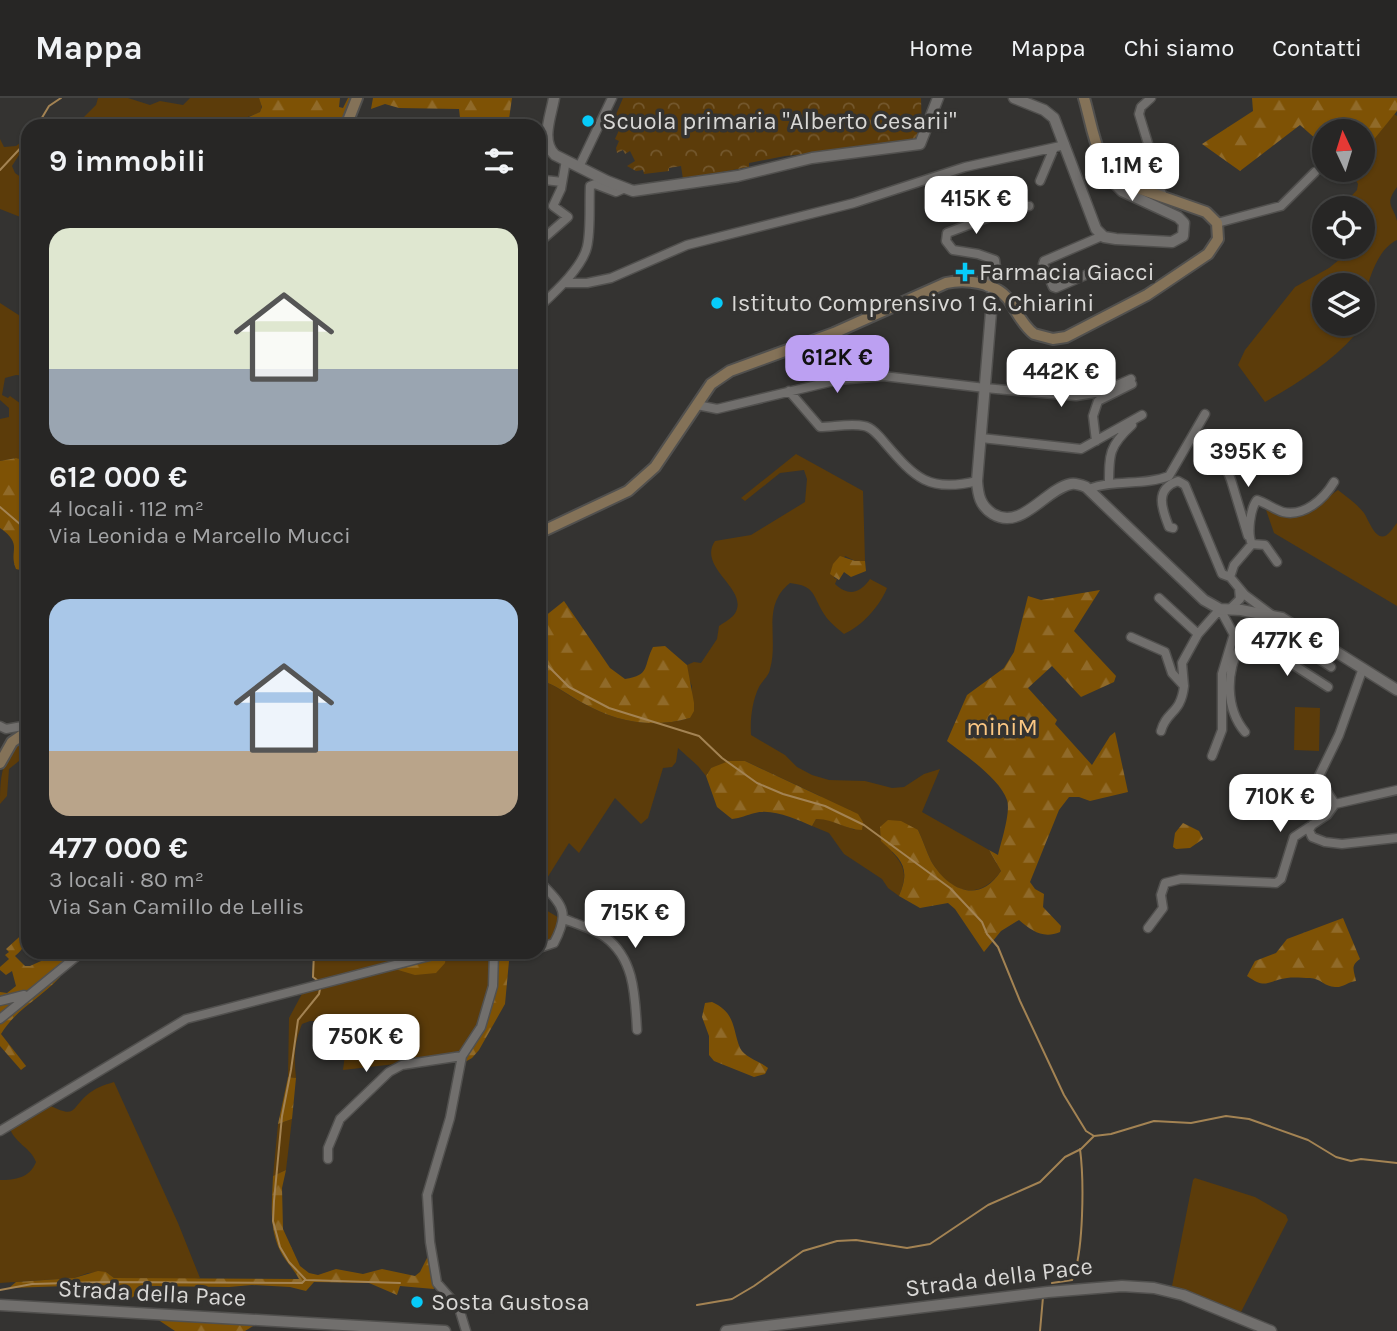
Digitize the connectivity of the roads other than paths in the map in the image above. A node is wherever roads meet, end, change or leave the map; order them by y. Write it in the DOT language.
graph roads {
  1 [pos="357,98"];
  2 [pos="554,98"];
  3 [pos="612,98"];
  4 [pos="938,98"];
  5 [pos="1014,98"];
  6 [pos="1084,98"];
  7 [pos="1151,98"];
  8 [pos="349,119"];
  9 [pos="1065,145"];
  10 [pos="1054,148"];
  11 [pos="566,160"];
  12 [pos="579,167"];
  13 [pos="1312,175"];
  14 [pos="1115,178"];
  15 [pos="1040,181"];
  16 [pos="546,182"];
  17 [pos="562,183"];
  18 [pos="625,188"];
  19 [pos="987,195"];
  20 [pos="1163,196"];
  21 [pos="1003,204"];
  22 [pos="1029,206"];
  23 [pos="1217,223"];
  24 [pos="546,236"];
  25 [pos="1101,236"];
  26 [pos="1090,273"];
  27 [pos="566,284"];
  28 [pos="990,287"];
  29 [pos="546,301"];
  30 [pos="985,388"];
  31 [pos="789,391"];
  32 [pos="697,405"];
  33 [pos="1205,414"];
  34 [pos="981,438"];
  35 [pos="1096,441"];
  36 [pos="1220,452"];
  37 [pos="977,481"];
  38 [pos="1334,482"];
  39 [pos="1109,484"];
  40 [pos="1089,489"];
  41 [pos="1173,528"];
  42 [pos="546,530"];
  43 [pos="1250,540"];
  44 [pos="1277,562"];
  45 [pos="1230,577"];
  46 [pos="1242,591"];
  47 [pos="1159,598"];
  48 [pos="1225,609"];
  49 [pos="1245,611"];
  50 [pos="1273,616"];
  51 [pos="1198,634"];
  52 [pos="1234,634"];
  53 [pos="1131,636"];
  54 [pos="1240,646"];
  55 [pos="1273,647"];
  56 [pos="1331,667"];
  57 [pos="1363,668"];
  58 [pos="1184,686"];
  59 [pos="1328,687"];
  60 [pos="1397,690"];
  61 [pos="0,726"];
  62 [pos="21,727"];
  63 [pos="1161,731"];
  64 [pos="1245,732"];
  65 [pos="21,735"];
  66 [pos="1212,756"];
  67 [pos="0,763"];
  68 [pos="1397,790"];
  69 [pos="1335,804"];
  70 [pos="1312,825"];
  71 [pos="1397,838"];
  72 [pos="546,888"];
  73 [pos="564,919"];
  74 [pos="1148,928"];
  75 [pos="546,946"];
  76 [pos="73,959"];
  77 [pos="418,959"];
  78 [pos="494,959"];
  79 [pos="27,995"];
  80 [pos="0,1001"];
  81 [pos="0,1019"];
  82 [pos="637,1030"];
  83 [pos="462,1056"];
  84 [pos="0,1131"];
  85 [pos="328,1159"];
  86 [pos="0,1305"];
  87 [pos="300,1327"];
  88 [pos="445,1331"];
  89 [pos="466,1331"];
  90 [pos="726,1331"];
  91 [pos="1271,1331"];
  1 -- 8 [label="main road"];
  2 -- 11 [label="street"];
  3 -- 12 [label="street"];
  4 -- 18 [label="street"];
  5 -- 9 [label="street"];
  6 -- 14 [label="main road"];
  7 -- 20 [label="street"];
  9 -- 10 [label="street"];
  9 -- 25 [label="street"];
  10 -- 15 [label="street"];
  10 -- 27 [label="street"];
  11 -- 12 [label="street"];
  11 -- 17 [label="street"];
  12 -- 18 [label="street"];
  13 -- 23 [label="street"];
  14 -- 20 [label="main road"];
  14 -- 25 [label="street"];
  16 -- 17 [label="street"];
  17 -- 24 [label="street"];
  18 -- 27 [label="street"];
  19 -- 21 [label="street"];
  20 -- 23 [label="main road"];
  21 -- 22 [label="street"];
  21 -- 28 [label="street"];
  23 -- 28 [label="main road"];
  25 -- 26 [label="street"];
  27 -- 29 [label="street"];
  28 -- 30 [label="street"];
  28 -- 32 [label="main road"];
  30 -- 31 [label="street"];
  30 -- 34 [label="street"];
  30 -- 35 [label="street"];
  31 -- 32 [label="street"];
  31 -- 37 [label="street"];
  32 -- 42 [label="main road"];
  33 -- 39 [label="street"];
  34 -- 35 [label="street"];
  34 -- 37 [label="street"];
  35 -- 39 [label="street"];
  36 -- 43 [label="street"];
  37 -- 40 [label="street"];
  38 -- 43 [label="street"];
  39 -- 40 [label="street"];
  40 -- 48 [label="street"];
  41 -- 45 [label="street"];
  43 -- 44 [label="street"];
  43 -- 45 [label="street"];
  45 -- 46 [label="street"];
  46 -- 48 [label="street"];
  46 -- 49 [label="street"];
  46 -- 50 [label="street"];
  47 -- 51 [label="street"];
  48 -- 49 [label="street"];
  48 -- 51 [label="street"];
  48 -- 52 [label="street"];
  49 -- 50 [label="street"];
  50 -- 57 [label="street"];
  51 -- 58 [label="street"];
  52 -- 54 [label="street"];
  52 -- 66 [label="street"];
  53 -- 58 [label="street"];
  54 -- 55 [label="street"];
  54 -- 64 [label="street"];
  55 -- 56 [label="street"];
  55 -- 59 [label="street"];
  57 -- 60 [label="street"];
  57 -- 69 [label="street"];
  58 -- 63 [label="street"];
  61 -- 62 [label="street"];
  65 -- 67 [label="main road"];
  68 -- 69 [label="street"];
  69 -- 70 [label="street"];
  70 -- 71 [label="street"];
  70 -- 74 [label="street"];
  72 -- 73 [label="street"];
  73 -- 75 [label="street"];
  73 -- 82 [label="street"];
  76 -- 79 [label="street"];
  77 -- 84 [label="street"];
  78 -- 83 [label="street"];
  79 -- 80 [label="street"];
  79 -- 81 [label="street"];
  83 -- 85 [label="street"];
  83 -- 89 [label="street"];
  86 -- 87 [label="street, Strada della Pace"];
  87 -- 88 [label="street, Strada della Pace"];
  90 -- 91 [label="street, Strada della Pace"];
}
